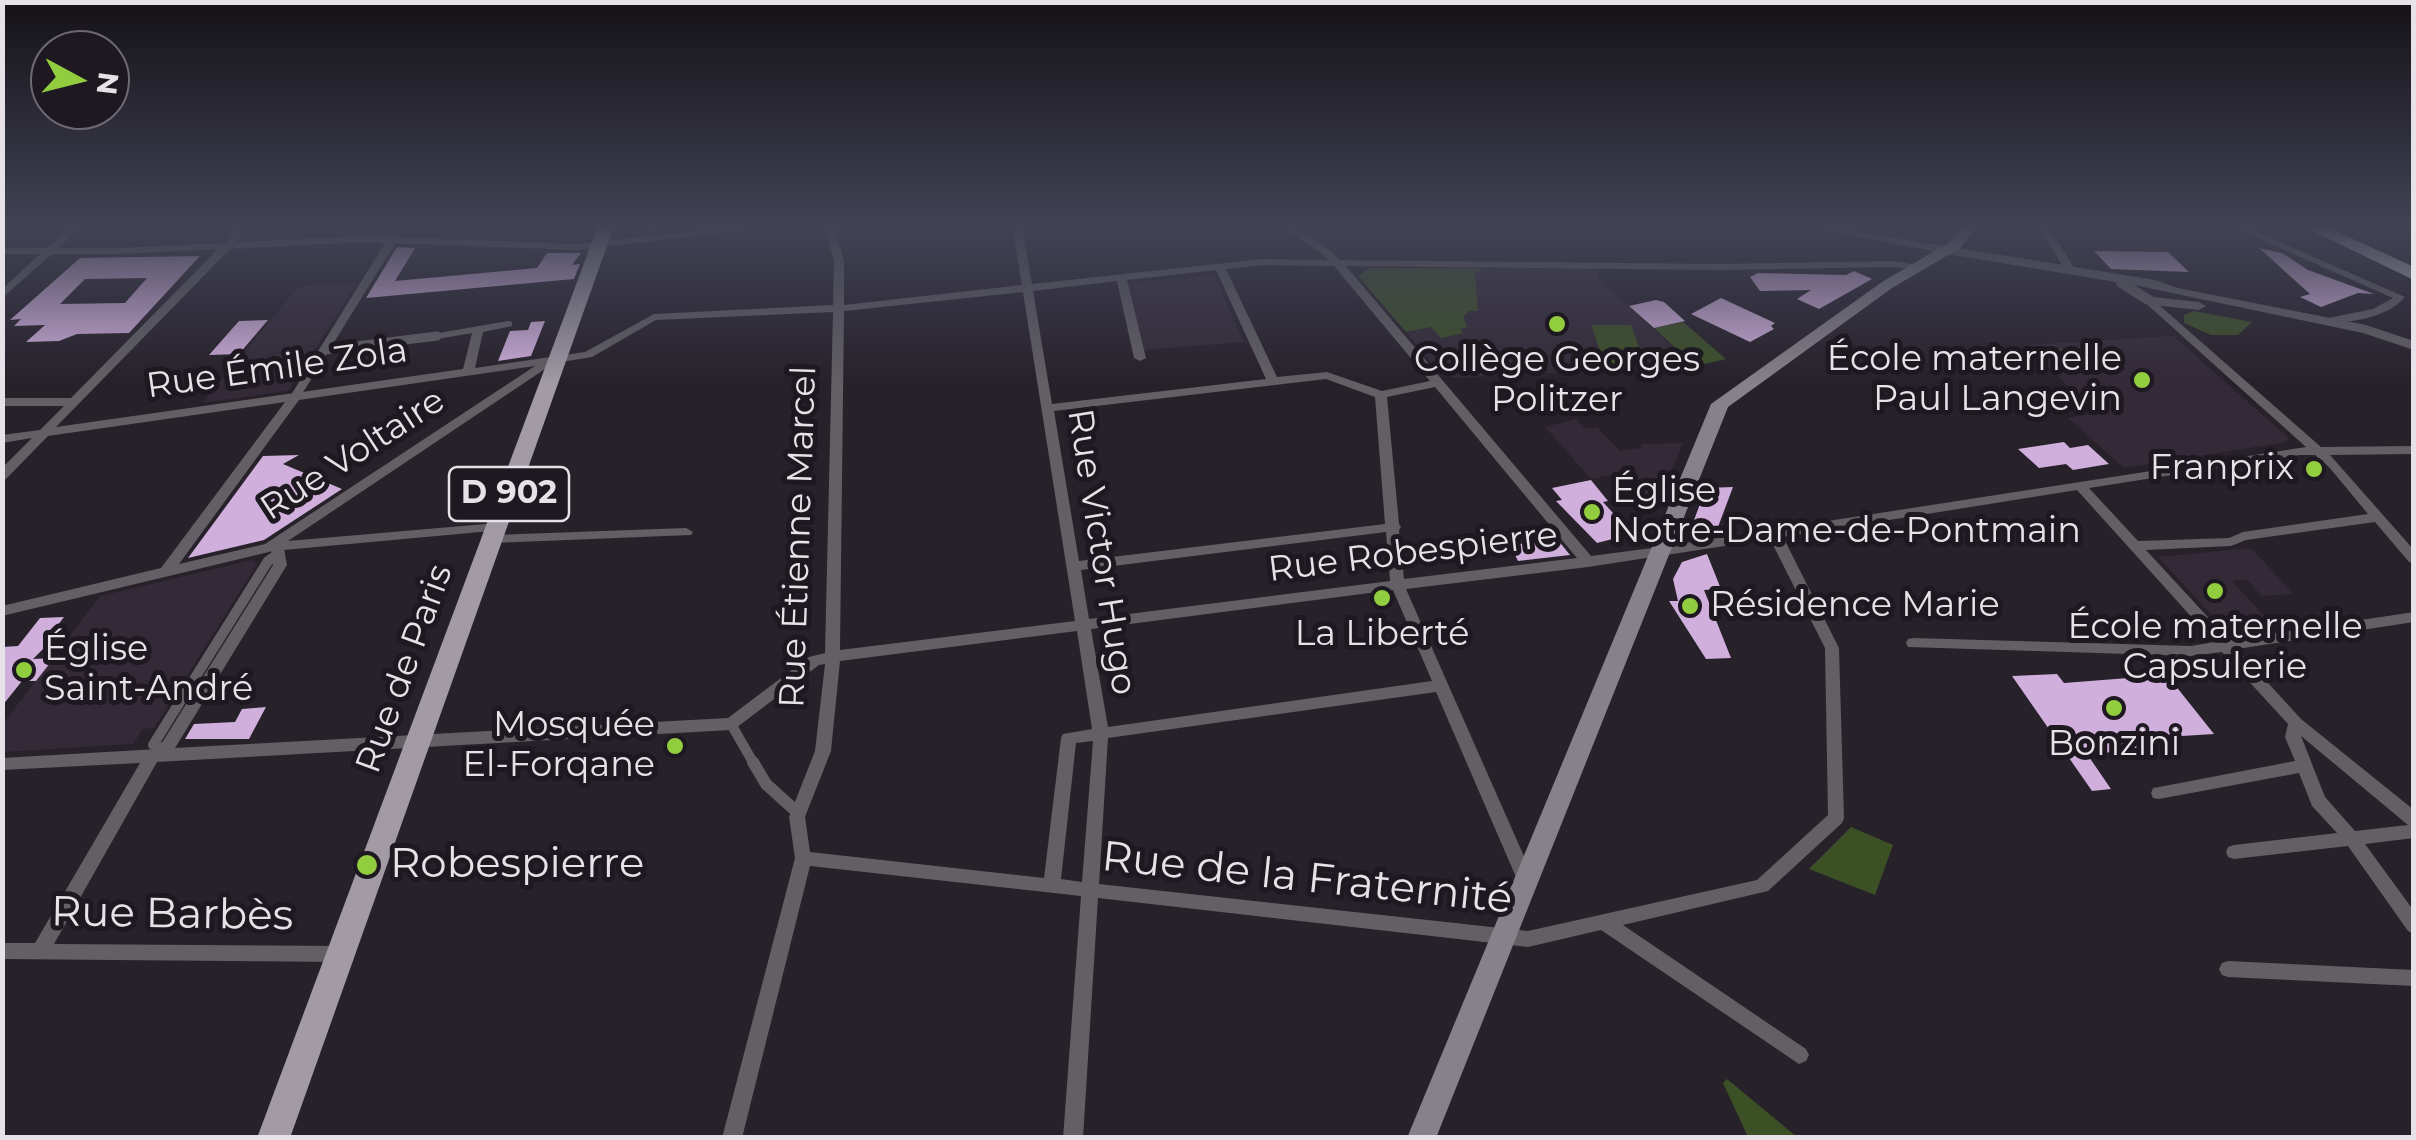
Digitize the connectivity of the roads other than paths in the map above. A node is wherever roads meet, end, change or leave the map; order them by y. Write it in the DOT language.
graph roads {
  1 [pos="194,279"];
  2 [pos="367,279"];
  3 [pos="585,279"];
  4 [pos="838,279"];
  5 [pos="1025,279"];
  6 [pos="1110,279"];
  7 [pos="1121,279"];
  8 [pos="1226,279"];
  9 [pos="1351,279"];
  10 [pos="1898,279"];
  11 [pos="2107,279"];
  12 [pos="2359,279"];
  13 [pos="1026,288"];
  14 [pos="2141,290"];
  15 [pos="2175,299"];
  16 [pos="837,309"];
  17 [pos="2382,309"];
  18 [pos="2327,321"];
  19 [pos="508,324"];
  20 [pos="2175,326"];
  21 [pos="478,330"];
  22 [pos="2382,333"];
  23 [pos="437,336"];
  24 [pos="2414,347"];
  25 [pos="324,350"];
  26 [pos="1140,358"];
  27 [pos="554,361"];
  28 [pos="468,371"];
  29 [pos="1273,382"];
  30 [pos="1438,383"];
  31 [pos="1381,395"];
  32 [pos="295,397"];
  33 [pos="2,402"];
  34 [pos="74,402"];
  35 [pos="1047,408"];
  36 [pos="45,433"];
  37 [pos="2,439"];
  38 [pos="2316,450"];
  39 [pos="2414,450"];
  40 [pos="2,476"];
  41 [pos="2080,486"];
  42 [pos="2378,517"];
  43 [pos="1394,527"];
  44 [pos="686,532"];
  45 [pos="495,533"];
  46 [pos="1775,535"];
  47 [pos="2138,546"];
  48 [pos="275,549"];
  49 [pos="1660,552"];
  50 [pos="2414,559"];
  51 [pos="1588,562"];
  52 [pos="1074,566"];
  53 [pos="165,572"];
  54 [pos="1397,584"];
  55 [pos="2,612"];
  56 [pos="2414,617"];
  57 [pos="1082,624"];
  58 [pos="1913,643"];
  59 [pos="2225,647"];
  60 [pos="834,648"];
  61 [pos="1438,686"];
  62 [pos="2296,723"];
  63 [pos="731,724"];
  64 [pos="1101,734"];
  65 [pos="419,742"];
  66 [pos="159,755"];
  67 [pos="2,764"];
  68 [pos="2304,766"];
  69 [pos="2159,793"];
  70 [pos="797,812"];
  71 [pos="2414,820"];
  72 [pos="2414,831"];
  73 [pos="2353,840"];
  74 [pos="2234,852"];
  75 [pos="804,858"];
  76 [pos="1525,880"];
  77 [pos="1052,886"];
  78 [pos="1090,890"];
  79 [pos="1602,921"];
  80 [pos="2414,926"];
  81 [pos="1504,936"];
  82 [pos="2,951"];
  83 [pos="40,952"];
  84 [pos="342,954"];
  85 [pos="2228,968"];
  86 [pos="2414,978"];
  87 [pos="1799,1055"];
  88 [pos="273,1138"];
  89 [pos="732,1138"];
  90 [pos="1074,1138"];
  91 [pos="1420,1138"];
  1 -- 34 [label="street"];
  2 -- 25 [label="street"];
  3 -- 27 [label="main road, Rue de Paris / D 902"];
  4 -- 16 [label="street, Rue Étienne Marcel"];
  5 -- 13 [label="street, Rue Victor Hugo"];
  6 -- 13 [label="street"];
  7 -- 26 [label="street"];
  8 -- 29 [label="street"];
  9 -- 30 [label="street"];
  10 -- 49 [label="main road"];
  11 -- 14 [label="street"];
  12 -- 17 [label="street"];
  13 -- 16 [label="street"];
  13 -- 35 [label="street, Rue Victor Hugo"];
  14 -- 15 [label="street"];
  14 -- 20 [label="street"];
  15 -- 18 [label="street"];
  15 -- 20 [label="street"];
  15 -- 24 [label="street"];
  16 -- 27 [label="street"];
  16 -- 60 [label="street, Rue Étienne Marcel"];
  17 -- 18 [label="street"];
  17 -- 22 [label="street"];
  18 -- 22 [label="street"];
  19 -- 21 [label="street"];
  20 -- 38 [label="street"];
  21 -- 23 [label="street"];
  21 -- 28 [label="street"];
  22 -- 24 [label="street"];
  23 -- 25 [label="street"];
  25 -- 32 [label="street"];
  27 -- 28 [label="street, Rue Émile Zola"];
  27 -- 45 [label="main road, Rue de Paris / D 902"];
  27 -- 48 [label="street, Rue Voltaire"];
  28 -- 32 [label="street, Rue Émile Zola"];
  29 -- 31 [label="street"];
  29 -- 35 [label="street"];
  30 -- 31 [label="street"];
  30 -- 51 [label="street"];
  31 -- 43 [label="street"];
  32 -- 36 [label="street, Rue Émile Zola"];
  32 -- 53 [label="street"];
  33 -- 34 [label="street"];
  34 -- 36 [label="street"];
  35 -- 52 [label="street, Rue Victor Hugo"];
  36 -- 37 [label="street, Rue Émile Zola"];
  36 -- 40 [label="street"];
  38 -- 39 [label="street, Rue Robespierre"];
  38 -- 41 [label="street, Rue Robespierre"];
  38 -- 42 [label="street"];
  41 -- 46 [label="street, Rue Robespierre"];
  41 -- 47 [label="street"];
  42 -- 47 [label="street"];
  42 -- 50 [label="street"];
  43 -- 52 [label="street"];
  43 -- 54 [label="street"];
  44 -- 45 [label="street"];
  45 -- 48 [label="street"];
  45 -- 65 [label="main road, Rue de Paris / D 902"];
  46 -- 49 [label="street, Rue Robespierre"];
  46 -- 79 [label="street, Rue de la Fraternité"];
  47 -- 59 [label="street"];
  48 -- 53 [label="street, Rue Voltaire"];
  48 -- 66 [label="street"];
  49 -- 51 [label="street, Rue Robespierre"];
  49 -- 76 [label="main road"];
  51 -- 54 [label="street, Rue Robespierre"];
  52 -- 57 [label="street, Rue Victor Hugo"];
  53 -- 55 [label="street, Rue Voltaire"];
  54 -- 57 [label="street, Rue Robespierre"];
  54 -- 61 [label="street"];
  56 -- 59 [label="street"];
  57 -- 60 [label="street, Rue Robespierre"];
  57 -- 64 [label="street, Rue Victor Hugo"];
  58 -- 59 [label="street"];
  59 -- 62 [label="street"];
  60 -- 63 [label="street"];
  60 -- 70 [label="street, Rue Étienne Marcel"];
  61 -- 64 [label="street"];
  61 -- 76 [label="street"];
  62 -- 68 [label="street"];
  62 -- 71 [label="street"];
  63 -- 65 [label="street"];
  63 -- 70 [label="street"];
  64 -- 77 [label="street"];
  64 -- 78 [label="street, Rue Victor Hugo"];
  65 -- 66 [label="street"];
  65 -- 84 [label="main road, Rue de Paris / D 902"];
  66 -- 67 [label="street"];
  66 -- 83 [label="street"];
  68 -- 69 [label="street"];
  68 -- 73 [label="street"];
  70 -- 75 [label="street"];
  72 -- 73 [label="street"];
  73 -- 74 [label="street"];
  73 -- 80 [label="street"];
  75 -- 77 [label="street, Rue de la Fraternité"];
  75 -- 89 [label="street"];
  76 -- 81 [label="main road"];
  77 -- 78 [label="street, Rue de la Fraternité"];
  78 -- 81 [label="street, Rue de la Fraternité"];
  78 -- 90 [label="street, Rue Victor Hugo"];
  79 -- 81 [label="street, Rue de la Fraternité"];
  79 -- 87 [label="street"];
  81 -- 91 [label="main road"];
  82 -- 83 [label="street, Rue Barbès"];
  83 -- 84 [label="street, Rue Barbès"];
  84 -- 88 [label="main road, Rue de Paris / D 902"];
  85 -- 86 [label="street"];
}
